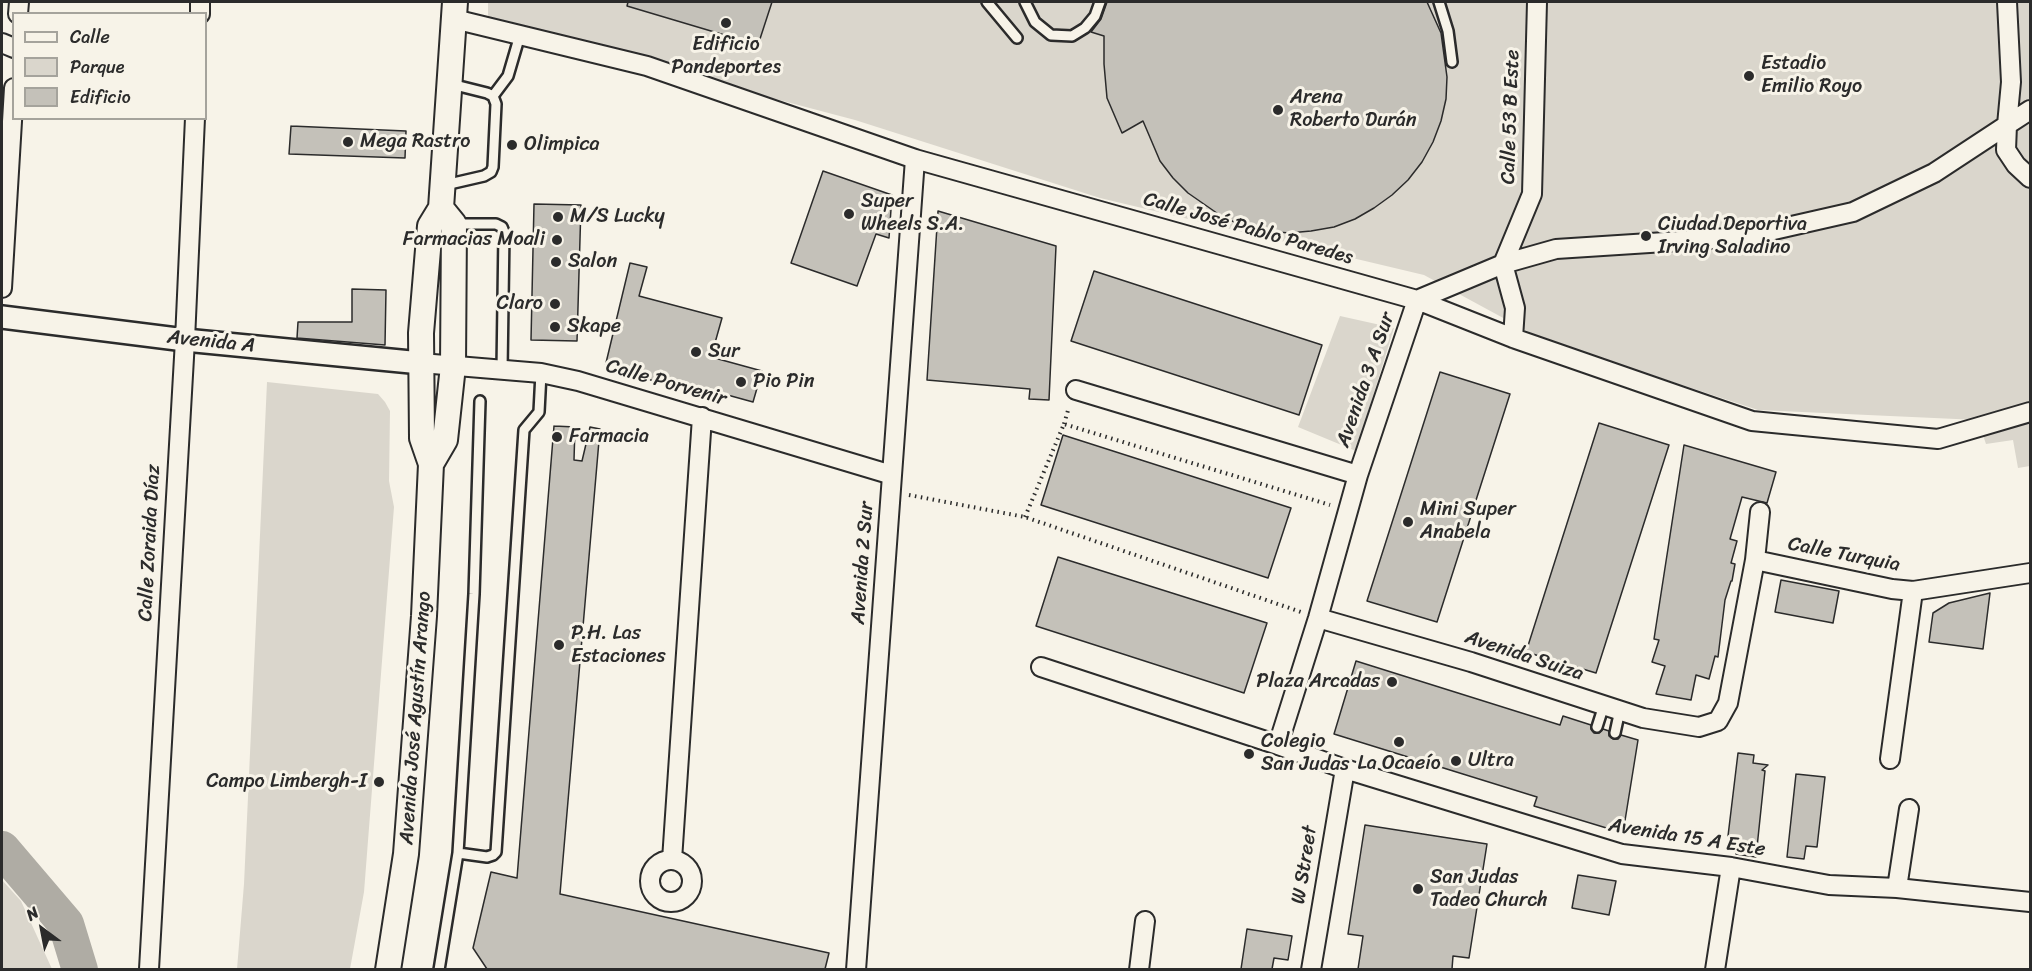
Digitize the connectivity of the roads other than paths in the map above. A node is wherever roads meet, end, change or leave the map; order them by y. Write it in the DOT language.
graph roads {
  1 [pos="987,2"];
  2 [pos="1026,2"];
  3 [pos="1100,2"];
  4 [pos="1439,2"];
  5 [pos="1537,2"];
  6 [pos="2007,2"];
  7 [pos="455,10"];
  8 [pos="520,35"];
  9 [pos="1017,38"];
  10 [pos="1452,62"];
  11 [pos="449,83"];
  12 [pos="493,96"];
  13 [pos="2031,110"];
  14 [pos="12,120"];
  15 [pos="195,120"];
  16 [pos="2007,125"];
  17 [pos="915,159"];
  18 [pos="2031,178"];
  19 [pos="446,206"];
  20 [pos="1503,264"];
  21 [pos="2,288"];
  22 [pos="1417,300"];
  23 [pos="2,317"];
  24 [pos="1513,338"];
  25 [pos="184,340"];
  26 [pos="421,363"];
  27 [pos="453,366"];
  28 [pos="502,370"];
  29 [pos="541,373"];
  30 [pos="1076,390"];
  31 [pos="480,401"];
  32 [pos="2031,412"];
  33 [pos="702,417"];
  34 [pos="431,464"];
  35 [pos="892,475"];
  36 [pos="1358,475"];
  37 [pos="1761,512"];
  38 [pos="1755,560"];
  39 [pos="2031,573"];
  40 [pos="1913,591"];
  41 [pos="1318,618"];
  42 [pos="1041,667"];
  43 [pos="1612,708"];
  44 [pos="1597,727"];
  45 [pos="1615,733"];
  46 [pos="1278,745"];
  47 [pos="1890,759"];
  48 [pos="1345,769"];
  49 [pos="1910,809"];
  50 [pos="458,853"];
  51 [pos="672,860"];
  52 [pos="1731,867"];
  53 [pos="1897,888"];
  54 [pos="2031,902"];
  55 [pos="1145,921"];
  56 [pos="149,969"];
  57 [pos="388,969"];
  58 [pos="439,969"];
  59 [pos="856,969"];
  60 [pos="1139,969"];
  61 [pos="1311,969"];
  62 [pos="1715,969"];
  1 -- 9 [label="lane"];
  2 -- 3 [label="lane"];
  4 -- 10 [label="lane"];
  5 -- 20 [label="street, Calle 53 B Este"];
  6 -- 16 [label="street"];
  7 -- 8 [label="street, Calle José Pablo Paredes"];
  7 -- 11 [label="main road, Avenida José Agustín Arango"];
  8 -- 12 [label="lane"];
  8 -- 17 [label="street, Calle José Pablo Paredes"];
  11 -- 12 [label="lane"];
  11 -- 19 [label="main road, Avenida José Agustín Arango"];
  12 -- 19 [label="lane"];
  13 -- 16 [label="street, Avenida 3 A Sur"];
  14 -- 21 [label="street"];
  15 -- 25 [label="street, Calle Zoraida Díaz"];
  16 -- 18 [label="street"];
  16 -- 20 [label="street, Avenida 3 A Sur"];
  17 -- 22 [label="street, Calle José Pablo Paredes"];
  17 -- 35 [label="street, Avenida 2 Sur"];
  19 -- 26 [label="main road, Avenida José Agustín Arango"];
  19 -- 27 [label="main road, Avenida José Agustín Arango"];
  19 -- 28 [label="lane"];
  20 -- 22 [label="street, Avenida 3 A Sur"];
  20 -- 24 [label="street"];
  22 -- 24 [label="street, Calle José Pablo Paredes"];
  22 -- 36 [label="street, Avenida 3 A Sur"];
  23 -- 25 [label="street, Avenida A"];
  24 -- 32 [label="street, Calle José Pablo Paredes"];
  25 -- 26 [label="street, Avenida A"];
  25 -- 56 [label="street, Calle Zoraida Díaz"];
  26 -- 27 [label="street, Calle Porvenir"];
  26 -- 34 [label="main road, Avenida José Agustín Arango"];
  27 -- 28 [label="street, Calle Porvenir"];
  27 -- 34 [label="main road, Avenida José Agustín Arango"];
  28 -- 29 [label="street, Calle Porvenir"];
  29 -- 33 [label="street, Calle Porvenir"];
  29 -- 50 [label="lane"];
  30 -- 36 [label="street"];
  31 -- 50 [label="lane"];
  33 -- 35 [label="street, Calle Porvenir"];
  33 -- 51 [label="street"];
  34 -- 57 [label="main road, Avenida José Agustín Arango"];
  35 -- 59 [label="street, Avenida 2 Sur"];
  36 -- 41 [label="street, Avenida 3 A Sur"];
  37 -- 38 [label="street"];
  38 -- 40 [label="street, Calle Turquia"];
  38 -- 43 [label="street, Avenida Suiza"];
  39 -- 40 [label="street, Calle Turquia"];
  40 -- 47 [label="street"];
  41 -- 43 [label="street, Avenida Suiza"];
  41 -- 46 [label="street, Avenida 3 A Sur"];
  42 -- 46 [label="street, Avenida 15 A Este"];
  43 -- 44 [label="lane"];
  43 -- 45 [label="lane"];
  46 -- 48 [label="street, Avenida 15 A Este"];
  48 -- 52 [label="street, Avenida 15 A Este"];
  48 -- 61 [label="street, W Street"];
  49 -- 53 [label="street"];
  50 -- 58 [label="lane"];
  52 -- 53 [label="street, Avenida 15 A Este"];
  52 -- 62 [label="street"];
  53 -- 54 [label="street, Avenida 15 A Este"];
  55 -- 60 [label="street"];
}
